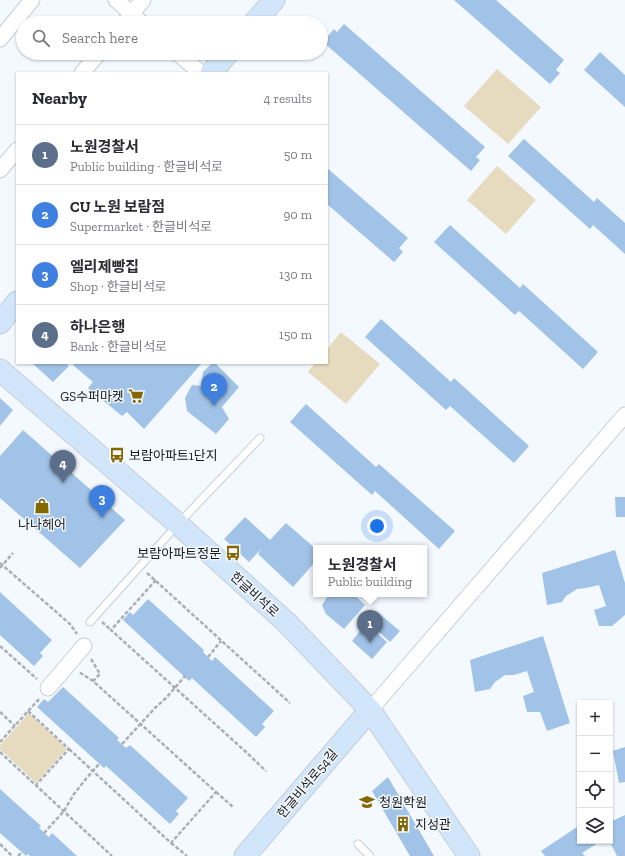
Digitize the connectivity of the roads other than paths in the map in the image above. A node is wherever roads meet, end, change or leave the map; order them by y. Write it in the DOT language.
graph roads {
  1 [pos="32,0"];
  2 [pos="116,0"];
  3 [pos="143,0"];
  4 [pos="274,0"];
  5 [pos="19,16"];
  6 [pos="130,16"];
  7 [pos="135,16"];
  8 [pos="260,16"];
  9 [pos="16,20"];
  10 [pos="0,39"];
  11 [pos="93,60"];
  12 [pos="185,60"];
  13 [pos="222,60"];
  14 [pos="83,72"];
  15 [pos="200,72"];
  16 [pos="213,72"];
  17 [pos="16,151"];
  18 [pos="0,170"];
  19 [pos="16,303"];
  20 [pos="0,322"];
  21 [pos="0,370"];
  22 [pos="625,415"];
  23 [pos="260,438"];
  24 [pos="178,524"];
  25 [pos="90,622"];
  26 [pos="84,646"];
  27 [pos="48,688"];
  28 [pos="370,710"];
  29 [pos="358,844"];
  30 [pos="245,856"];
  31 [pos="370,856"];
  32 [pos="469,856"];
  1 -- 5 [label="street"];
  2 -- 6 [label="street"];
  3 -- 7 [label="street"];
  4 -- 8 [label="main road"];
  9 -- 10 [label="street"];
  11 -- 14 [label="street"];
  12 -- 15 [label="street"];
  13 -- 16 [label="main road"];
  17 -- 18 [label="street"];
  19 -- 20 [label="main road"];
  21 -- 24 [label="main road, 한글비석로"];
  22 -- 28 [label="street"];
  23 -- 24 [label="lane"];
  24 -- 25 [label="lane"];
  24 -- 28 [label="main road, 한글비석로"];
  26 -- 27 [label="street"];
  28 -- 30 [label="main road, 한글비석로54길"];
  28 -- 32 [label="main road, 한글비석로"];
  29 -- 31 [label="lane"];
}
